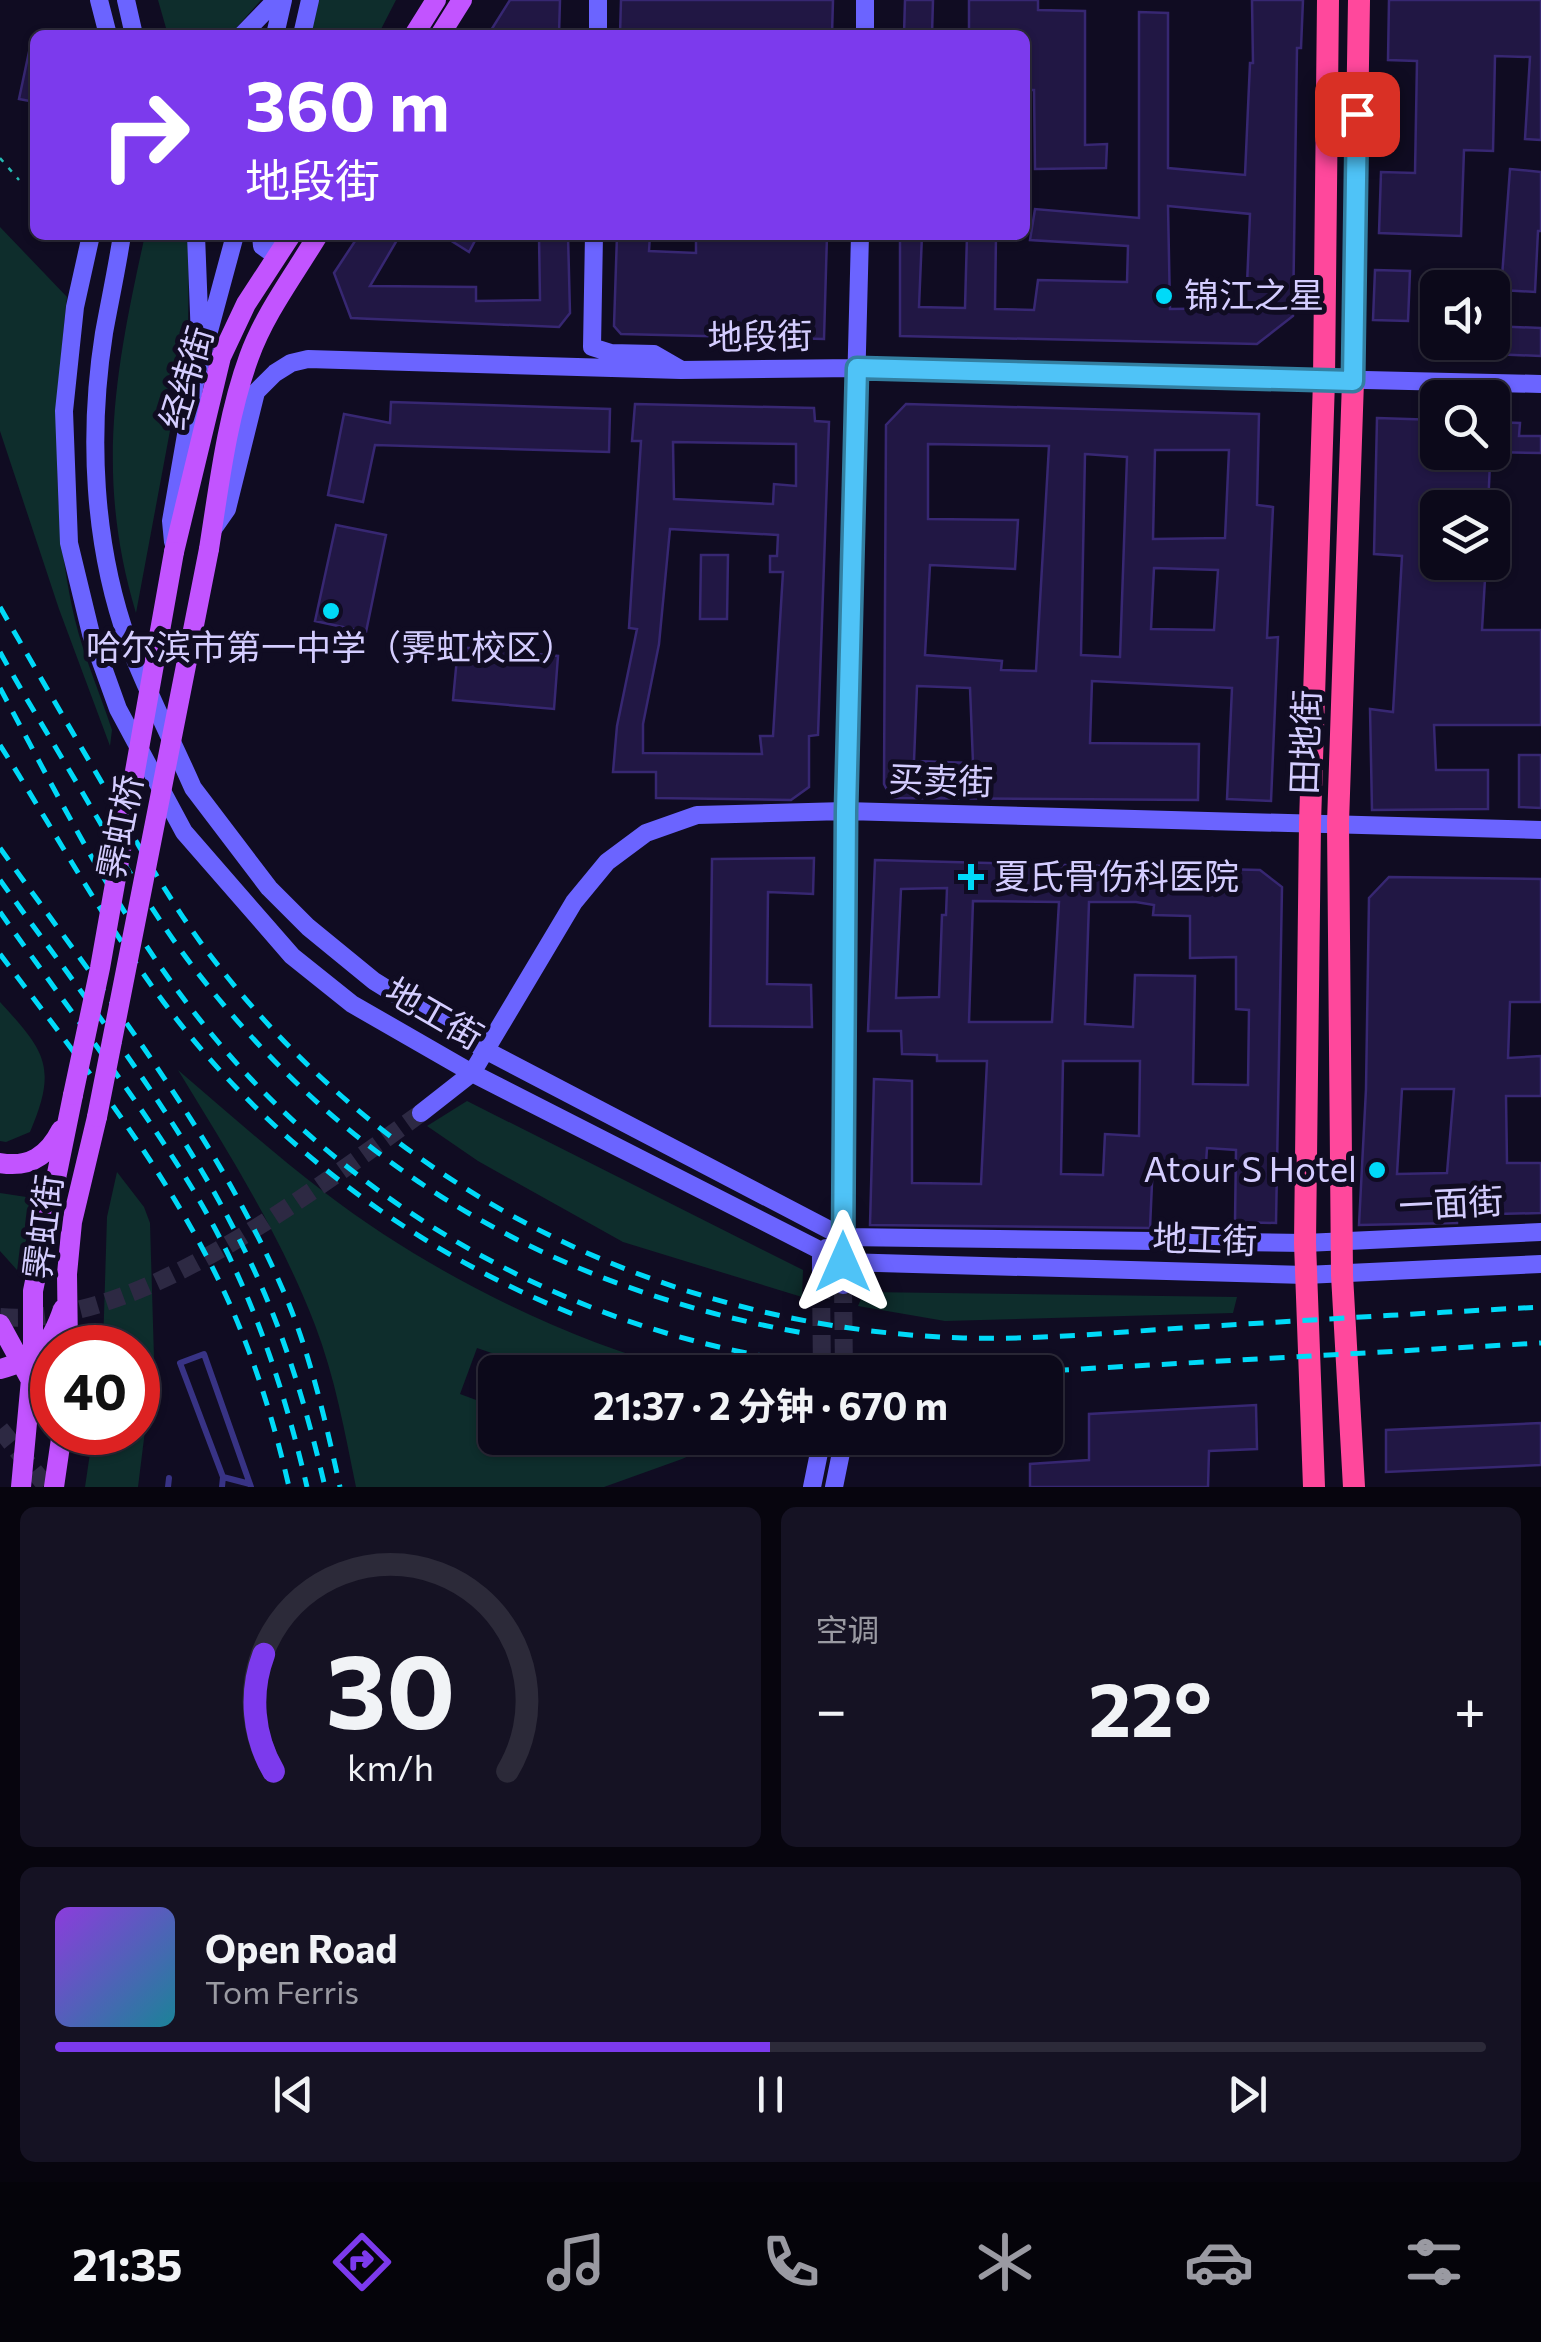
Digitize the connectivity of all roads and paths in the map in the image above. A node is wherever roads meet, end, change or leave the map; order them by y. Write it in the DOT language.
graph roads {
  1 [pos="100,0"];
  2 [pos="126,0"];
  3 [pos="280,0"];
  4 [pos="310,0"];
  5 [pos="436,0"];
  6 [pos="462,0"];
  7 [pos="598,0"];
  8 [pos="866,0"];
  9 [pos="1328,0"];
  10 [pos="1359,0"];
  11 [pos="132,29"];
  12 [pos="107,30"];
  13 [pos="247,30"];
  14 [pos="276,30"];
  15 [pos="303,30"];
  16 [pos="417,30"];
  17 [pos="443,30"];
  18 [pos="598,30"];
  19 [pos="865,30"];
  20 [pos="0,158"];
  21 [pos="18,180"];
  22 [pos="90,240"];
  23 [pos="121,240"];
  24 [pos="195,240"];
  25 [pos="234,240"];
  26 [pos="261,240"];
  27 [pos="315,240"];
  28 [pos="594,240"];
  29 [pos="860,240"];
  30 [pos="287,241"];
  31 [pos="200,358"];
  32 [pos="857,368"];
  33 [pos="681,370"];
  34 [pos="1324,380"];
  35 [pos="1353,381"];
  36 [pos="1541,384"];
  37 [pos="211,539"];
  38 [pos="174,552"];
  39 [pos="846,811"];
  40 [pos="1310,823"];
  41 [pos="1338,823"];
  42 [pos="1541,830"];
  43 [pos="486,1051"];
  44 [pos="472,1073"];
  45 [pos="71,1104"];
  46 [pos="421,1113"];
  47 [pos="97,1117"];
  48 [pos="0,1163"];
  49 [pos="1541,1232"];
  50 [pos="843,1237"];
  51 [pos="1342,1242"];
  52 [pos="1304,1243"];
  53 [pos="821,1252"];
  54 [pos="843,1262"];
  55 [pos="1541,1264"];
  56 [pos="1342,1274"];
  57 [pos="1305,1275"];
  58 [pos="821,1281"];
  59 [pos="843,1285"];
  60 [pos="68,1296"];
  61 [pos="0,1324"];
  62 [pos="68,1325"];
  63 [pos="27,1360"];
  64 [pos="0,1369"];
  65 [pos="30,1373"];
  66 [pos="30,1400"];
  67 [pos="57,1455"];
  68 [pos="819,1455"];
  69 [pos="841,1455"];
  70 [pos="223,1477"];
  71 [pos="251,1485"];
  72 [pos="20,1487"];
  73 [pos="54,1487"];
  74 [pos="222,1487"];
  75 [pos="812,1487"];
  76 [pos="834,1487"];
  77 [pos="1314,1487"];
  78 [pos="1354,1487"];
  1 -- 12 [label="main road"];
  2 -- 11 [label="main road"];
  3 -- 13 [label="main road"];
  3 -- 14 [label="main road"];
  4 -- 15 [label="main road"];
  5 -- 16 [label="main road"];
  6 -- 17 [label="main road"];
  7 -- 18 [label="main road"];
  8 -- 19 [label="main road"];
  9 -- 34 [label="highway, 田地街"];
  10 -- 35 [label="highway, 田地街"];
  20 -- 21 [label="path"];
  22 -- 44 [label="main road, 地工街"];
  23 -- 43 [label="main road, 地工街"];
  24 -- 31 [label="main road"];
  25 -- 31 [label="main road"];
  26 -- 30 [label="main road"];
  27 -- 37 [label="main road, 经纬街"];
  28 -- 33 [label="main road"];
  29 -- 32 [label="main road"];
  30 -- 38 [label="main road, 经纬街"];
  31 -- 38 [label="main road"];
  32 -- 33 [label="main road, 地段街"];
  32 -- 34 [label="main road, 地段街"];
  32 -- 39 [label="main road"];
  33 -- 37 [label="main road, 地段街"];
  34 -- 35 [label="main road, 地段街"];
  34 -- 40 [label="highway, 田地街"];
  35 -- 36 [label="main road, 地段街"];
  35 -- 41 [label="highway, 田地街"];
  37 -- 47 [label="main road, 霁虹桥, bridge"];
  38 -- 45 [label="main road, 霁虹桥, bridge"];
  39 -- 40 [label="main road, 买卖街"];
  39 -- 43 [label="main road, 买卖街"];
  39 -- 50 [label="main road"];
  40 -- 41 [label="main road, 买卖街"];
  40 -- 52 [label="highway, 田地街"];
  41 -- 42 [label="main road, 买卖街"];
  41 -- 51 [label="highway, 田地街"];
  43 -- 44 [label="main road, 买卖街"];
  43 -- 50 [label="main road, 地工街"];
  44 -- 46 [label="main road, 买卖街"];
  44 -- 53 [label="main road, 地工街"];
  45 -- 48 [label="main road"];
  45 -- 63 [label="main road, 霁虹街"];
  47 -- 60 [label="main road, 霁虹街"];
  49 -- 51 [label="main road, 一面街"];
  50 -- 52 [label="main road, 地工街"];
  50 -- 53 [label="main road"];
  50 -- 54 [label="main road"];
  51 -- 52 [label="main road, 一面街"];
  51 -- 56 [label="highway, 田地街"];
  52 -- 57 [label="highway, 田地街"];
  53 -- 54 [label="main road, 地工街"];
  53 -- 58 [label="main road"];
  54 -- 57 [label="main road, 地工街"];
  54 -- 59 [label="main road"];
  55 -- 56 [label="main road, 一面街"];
  56 -- 57 [label="main road, 一面街"];
  56 -- 78 [label="highway, 田地街"];
  57 -- 77 [label="highway, 田地街"];
  60 -- 62 [label="main road, 霁虹街"];
  60 -- 63 [label="main road"];
  61 -- 63 [label="main road"];
  63 -- 64 [label="main road"];
  63 -- 65 [label="main road"];
  66 -- 72 [label="main road"];
  67 -- 73 [label="main road"];
  68 -- 75 [label="main road"];
  69 -- 76 [label="main road"];
  70 -- 71 [label="lane"];
  70 -- 71 [label="lane"];
  70 -- 74 [label="lane"];
}
